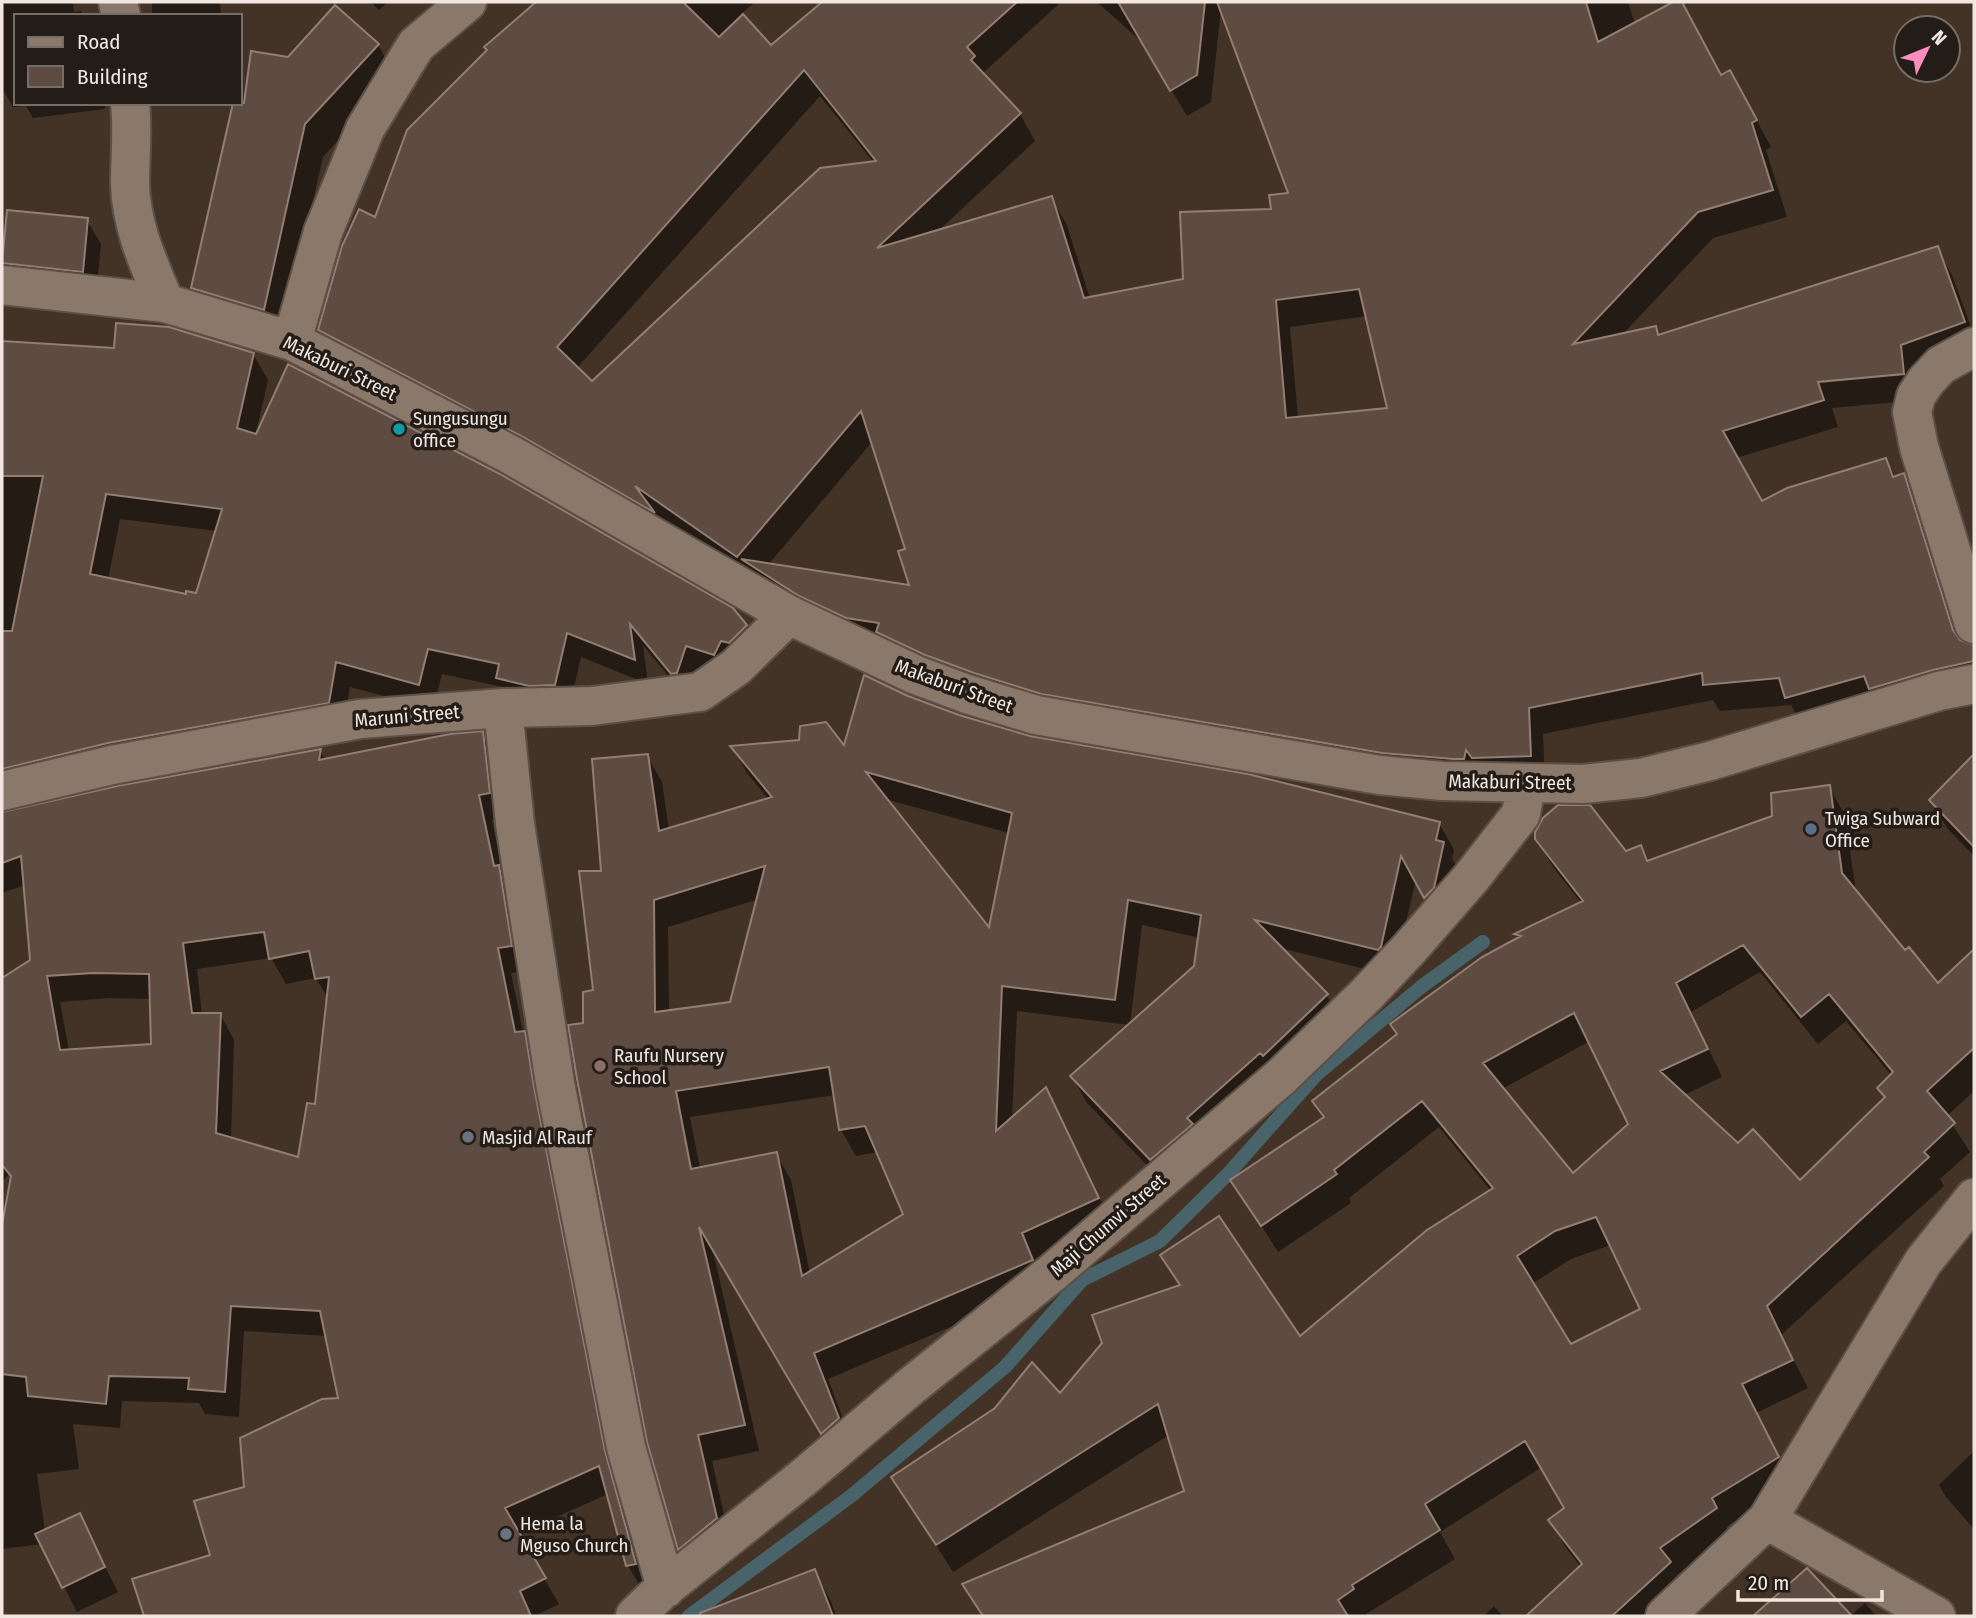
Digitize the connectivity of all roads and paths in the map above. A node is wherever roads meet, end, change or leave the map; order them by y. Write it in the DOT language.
graph roads {
  1 [pos="467,2"];
  2 [pos="130,105"];
  3 [pos="2,285"];
  4 [pos="165,303"];
  5 [pos="292,341"];
  6 [pos="1974,347"];
  7 [pos="789,615"];
  8 [pos="1974,624"];
  9 [pos="1974,684"];
  10 [pos="503,708"];
  11 [pos="1526,784"];
  12 [pos="2,790"];
  13 [pos="1974,1198"];
  14 [pos="1767,1520"];
  15 [pos="666,1588"];
  16 [pos="635,1616"];
  17 [pos="1665,1616"];
  18 [pos="1936,1616"];
  1 -- 5 [label="street"];
  2 -- 4 [label="street"];
  3 -- 4 [label="street, Makaburi Street"];
  4 -- 5 [label="street, Makaburi Street"];
  5 -- 7 [label="street, Makaburi Street"];
  6 -- 8 [label="street"];
  7 -- 10 [label="street, Maruni Street"];
  7 -- 11 [label="street, Makaburi Street"];
  9 -- 11 [label="street, Makaburi Street"];
  10 -- 12 [label="street, Maruni Street"];
  10 -- 15 [label="street"];
  11 -- 15 [label="street, Maji Chumvi Street"];
  13 -- 14 [label="street"];
  14 -- 17 [label="street"];
  14 -- 18 [label="street"];
  15 -- 16 [label="street, Maji Chumvi Street"];
}
